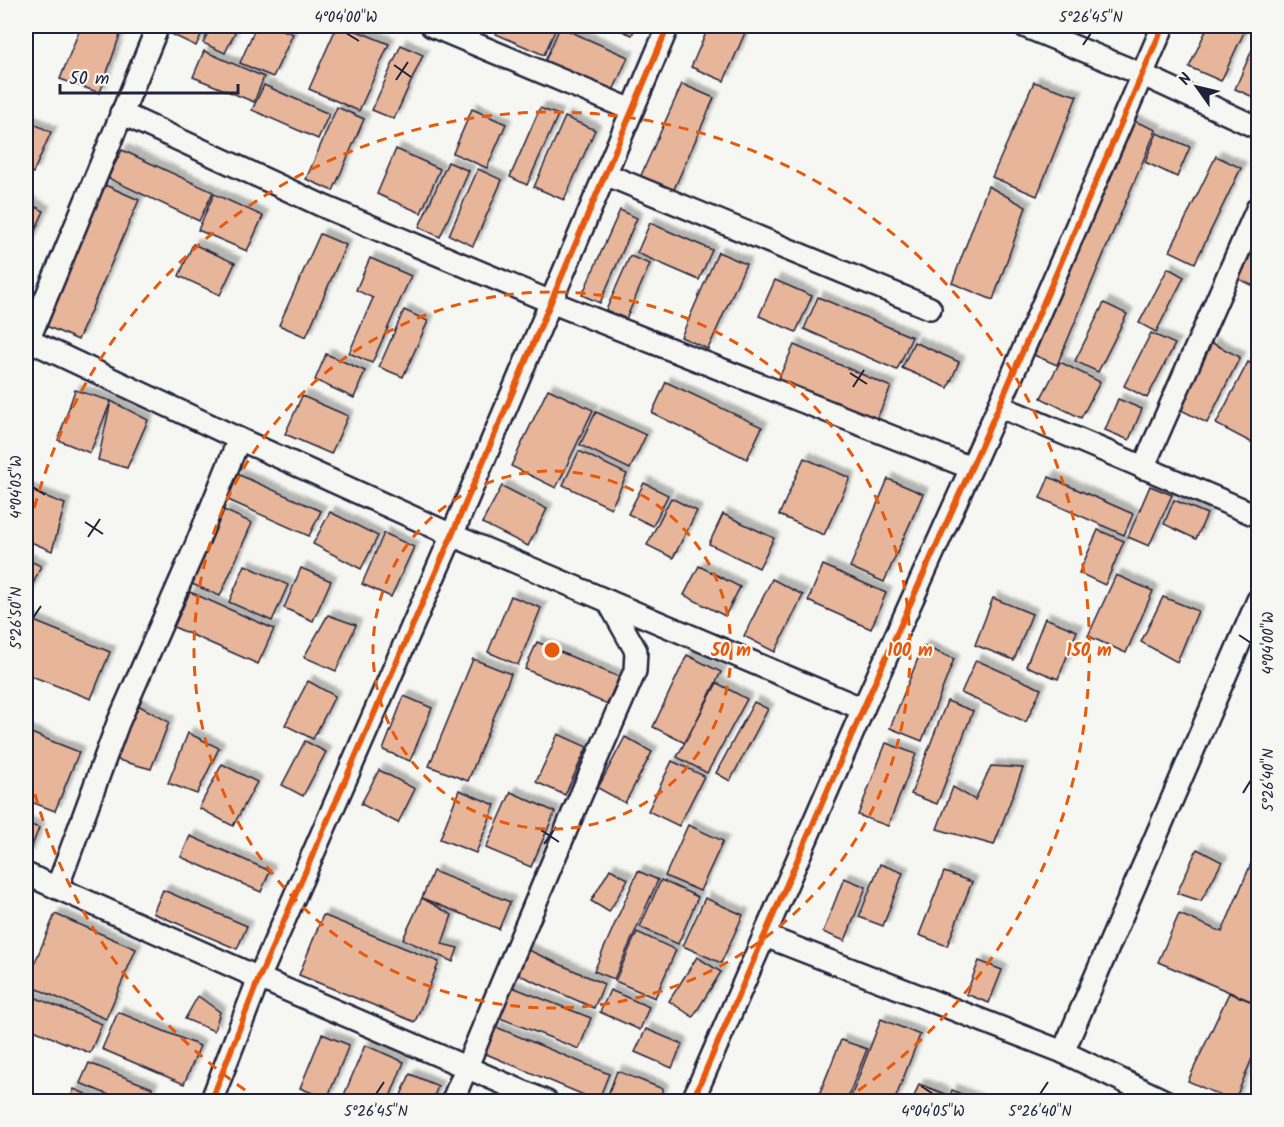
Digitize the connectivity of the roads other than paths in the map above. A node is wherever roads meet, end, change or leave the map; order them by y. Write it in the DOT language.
graph roads {
  1 [pos="158,26"];
  2 [pos="432,26"];
  3 [pos="668,26"];
  4 [pos="1024,26"];
  5 [pos="1163,26"];
  6 [pos="1141,74"];
  7 [pos="632,110"];
  8 [pos="121,113"];
  9 [pos="1258,128"];
  10 [pos="605,174"];
  11 [pos="1258,207"];
  12 [pos="550,302"];
  13 [pos="930,308"];
  14 [pos="26,342"];
  15 [pos="999,406"];
  16 [pos="239,440"];
  17 [pos="971,468"];
  18 [pos="1143,468"];
  19 [pos="1258,516"];
  20 [pos="452,535"];
  21 [pos="1258,600"];
  22 [pos="608,601"];
  23 [pos="863,709"];
  24 [pos="26,874"];
  25 [pos="57,888"];
  26 [pos="765,936"];
  27 [pos="259,978"];
  28 [pos="1063,1052"];
  29 [pos="466,1068"];
  30 [pos="211,1101"];
  31 [pos="452,1101"];
  32 [pos="547,1101"];
  33 [pos="692,1101"];
  34 [pos="1167,1101"];
  1 -- 8 [label="street"];
  2 -- 7 [label="street"];
  3 -- 7 [label="street"];
  4 -- 6 [label="street"];
  5 -- 6 [label="street"];
  6 -- 9 [label="street"];
  6 -- 15 [label="street"];
  7 -- 10 [label="street"];
  8 -- 12 [label="street"];
  8 -- 14 [label="street"];
  10 -- 12 [label="street"];
  10 -- 13 [label="street"];
  11 -- 18 [label="street"];
  12 -- 17 [label="street"];
  12 -- 20 [label="street"];
  14 -- 16 [label="street"];
  15 -- 17 [label="street"];
  15 -- 18 [label="street"];
  16 -- 20 [label="street"];
  16 -- 25 [label="street"];
  17 -- 23 [label="street"];
  18 -- 19 [label="street"];
  20 -- 22 [label="street"];
  20 -- 27 [label="street"];
  21 -- 28 [label="street"];
  22 -- 23 [label="street"];
  22 -- 29 [label="street"];
  23 -- 26 [label="street"];
  24 -- 25 [label="street"];
  25 -- 27 [label="street"];
  26 -- 28 [label="street"];
  26 -- 33 [label="street"];
  27 -- 29 [label="street"];
  27 -- 30 [label="street"];
  28 -- 34 [label="street"];
  29 -- 31 [label="street"];
  29 -- 32 [label="street"];
}
